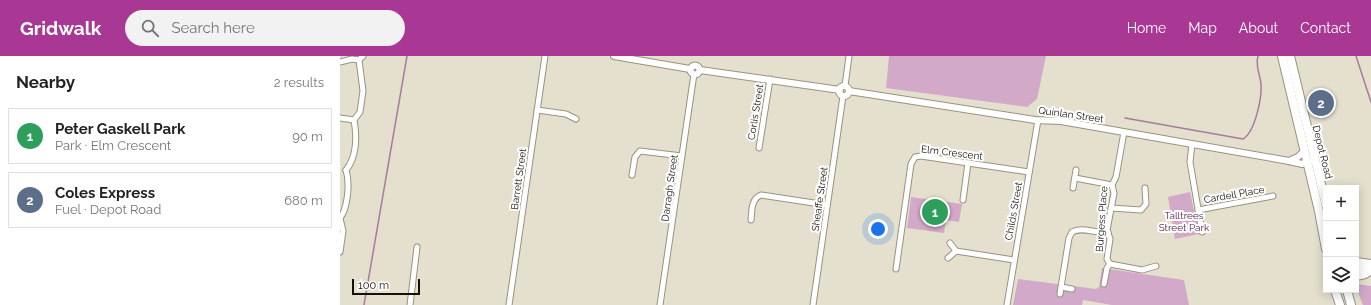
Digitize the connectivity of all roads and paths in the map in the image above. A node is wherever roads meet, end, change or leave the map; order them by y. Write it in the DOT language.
graph roads {
  1 [pos="363,56"];
  2 [pos="545,56"];
  3 [pos="614,56"];
  4 [pos="849,56"];
  5 [pos="1282,56"];
  6 [pos="1290,56"];
  7 [pos="359,60"];
  8 [pos="340,62"];
  9 [pos="692,71"];
  10 [pos="770,79"];
  11 [pos="842,88"];
  12 [pos="849,91"];
  13 [pos="843,96"];
  14 [pos="537,110"];
  15 [pos="340,118"];
  16 [pos="576,119"];
  17 [pos="354,120"];
  18 [pos="1038,120"];
  19 [pos="1124,132"];
  20 [pos="1192,144"];
  21 [pos="1311,144"];
  22 [pos="759,148"];
  23 [pos="1305,150"];
  24 [pos="682,156"];
  25 [pos="1289,160"];
  26 [pos="968,163"];
  27 [pos="1308,163"];
  28 [pos="343,170"];
  29 [pos="1076,170"];
  30 [pos="1029,172"];
  31 [pos="632,175"];
  32 [pos="1075,178"];
  33 [pos="1112,185"];
  34 [pos="1073,188"];
  35 [pos="1145,188"];
  36 [pos="1323,193"];
  37 [pos="1273,196"];
  38 [pos="963,200"];
  39 [pos="828,205"];
  40 [pos="1111,208"];
  41 [pos="1198,210"];
  42 [pos="340,218"];
  43 [pos="751,220"];
  44 [pos="1108,232"];
  45 [pos="1202,232"];
  46 [pos="1323,235"];
  47 [pos="950,242"];
  48 [pos="417,247"];
  49 [pos="956,251"];
  50 [pos="340,252"];
  51 [pos="948,258"];
  52 [pos="1014,260"];
  53 [pos="1359,262"];
  54 [pos="1110,264"];
  55 [pos="1371,264"];
  56 [pos="1156,266"];
  57 [pos="1359,268"];
  58 [pos="896,269"];
  59 [pos="1371,270"];
  60 [pos="1359,275"];
  61 [pos="1104,284"];
  62 [pos="1061,287"];
  63 [pos="1072,289"];
  64 [pos="1336,293"];
  65 [pos="1348,293"];
  66 [pos="1060,294"];
  67 [pos="410,305"];
  68 [pos="509,305"];
  69 [pos="660,305"];
  70 [pos="813,305"];
  71 [pos="1007,305"];
  72 [pos="1340,305"];
  73 [pos="1352,305"];
  1 -- 7 [label="street"];
  2 -- 14 [label="street, Barrett Street"];
  3 -- 9 [label="street"];
  4 -- 11 [label="street"];
  5 -- 23 [label="main road, Depot Road"];
  6 -- 21 [label="main road, Depot Road"];
  7 -- 8 [label="street"];
  7 -- 17 [label="street"];
  9 -- 10 [label="street"];
  9 -- 24 [label="street, Darragh Street"];
  10 -- 11 [label="street"];
  10 -- 22 [label="street, Corlis Street"];
  11 -- 12 [label="street"];
  11 -- 13 [label="street"];
  12 -- 13 [label="street"];
  12 -- 18 [label="street, Quinlan Street"];
  13 -- 39 [label="street, Sheaffe Street"];
  14 -- 16 [label="street"];
  14 -- 68 [label="street, Barrett Street"];
  15 -- 17 [label="street"];
  17 -- 28 [label="street"];
  18 -- 19 [label="street, Quinlan Street"];
  18 -- 30 [label="street, Childs Street"];
  19 -- 20 [label="street, Quinlan Street"];
  19 -- 33 [label="street, Burgess Place"];
  20 -- 25 [label="street, Quinlan Street"];
  20 -- 41 [label="street"];
  21 -- 27 [label="street"];
  21 -- 36 [label="main road, Depot Road"];
  23 -- 25 [label="street"];
  23 -- 27 [label="main road, Depot Road"];
  24 -- 31 [label="street"];
  24 -- 69 [label="street, Darragh Street"];
  25 -- 27 [label="street, Quinlan Street"];
  26 -- 30 [label="street, Elm Crescent"];
  26 -- 38 [label="street"];
  26 -- 58 [label="street, Elm Crescent"];
  27 -- 46 [label="main road, Depot Road"];
  28 -- 42 [label="street"];
  29 -- 32 [label="street"];
  30 -- 52 [label="street, Childs Street"];
  32 -- 33 [label="street"];
  32 -- 34 [label="street"];
  33 -- 40 [label="street, Burgess Place"];
  35 -- 40 [label="street"];
  37 -- 41 [label="street, Cardell Place"];
  39 -- 43 [label="street"];
  39 -- 70 [label="street, Sheaffe Street"];
  40 -- 44 [label="street, Burgess Place"];
  41 -- 45 [label="street"];
  42 -- 50 [label="street"];
  44 -- 54 [label="street, Burgess Place"];
  44 -- 62 [label="street"];
  47 -- 49 [label="street"];
  48 -- 67 [label="street"];
  49 -- 51 [label="street"];
  49 -- 52 [label="street"];
  52 -- 71 [label="street, Childs Street"];
  53 -- 55 [label="main road"];
  54 -- 56 [label="street"];
  54 -- 61 [label="street, Burgess Place"];
  57 -- 59 [label="main road"];
  59 -- 60 [label="main road"];
  62 -- 63 [label="street"];
  62 -- 66 [label="street"];
  64 -- 72 [label="main road"];
  65 -- 73 [label="main road"];
}
